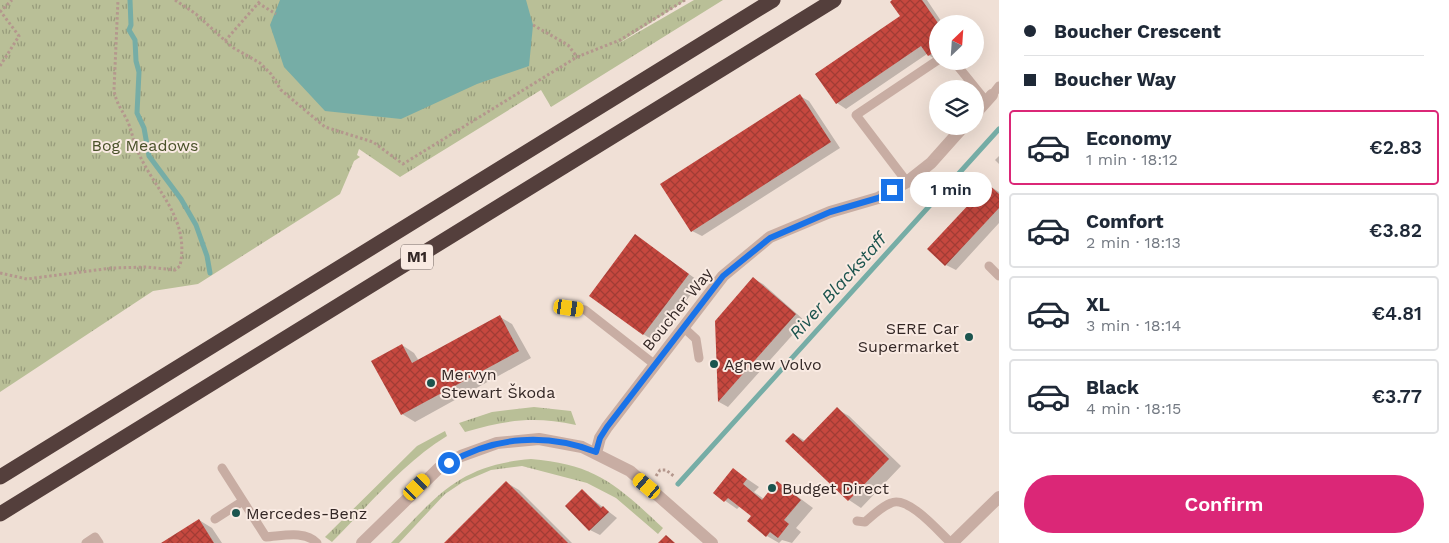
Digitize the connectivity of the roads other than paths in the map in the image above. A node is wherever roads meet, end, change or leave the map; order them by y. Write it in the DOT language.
graph roads {
  1 [pos="773,0"];
  2 [pos="834,0"];
  3 [pos="929,66"];
  4 [pos="963,70"];
  5 [pos="992,94"];
  6 [pos="956,135"];
  7 [pos="907,182"];
  8 [pos="989,266"];
  9 [pos="999,276"];
  10 [pos="569,308"];
  11 [pos="683,327"];
  12 [pos="699,358"];
  13 [pos="654,364"];
  14 [pos="596,452"];
  15 [pos="222,468"];
  16 [pos="0,477"];
  17 [pos="999,497"];
  18 [pos="243,502"];
  19 [pos="0,514"];
  20 [pos="215,519"];
  21 [pos="857,521"];
  22 [pos="86,543"];
  23 [pos="99,543"];
  24 [pos="317,543"];
  25 [pos="362,543"];
  26 [pos="712,543"];
  27 [pos="951,543"];
  1 -- 16 [label="highway, M1"];
  2 -- 19 [label="highway, M1"];
  3 -- 7 [label="lane"];
  4 -- 5 [label="lane"];
  6 -- 7 [label="street, Boucher Way"];
  7 -- 11 [label="street, Boucher Way"];
  8 -- 9 [label="lane"];
  10 -- 13 [label="lane"];
  11 -- 12 [label="lane"];
  11 -- 13 [label="street, Boucher Way"];
  13 -- 14 [label="street, Boucher Way"];
  14 -- 25 [label="street"];
  14 -- 26 [label="street"];
  15 -- 18 [label="lane"];
  17 -- 27 [label="street"];
  18 -- 20 [label="lane"];
  18 -- 24 [label="lane"];
  21 -- 27 [label="lane"];
  22 -- 23 [label="lane"];
}
